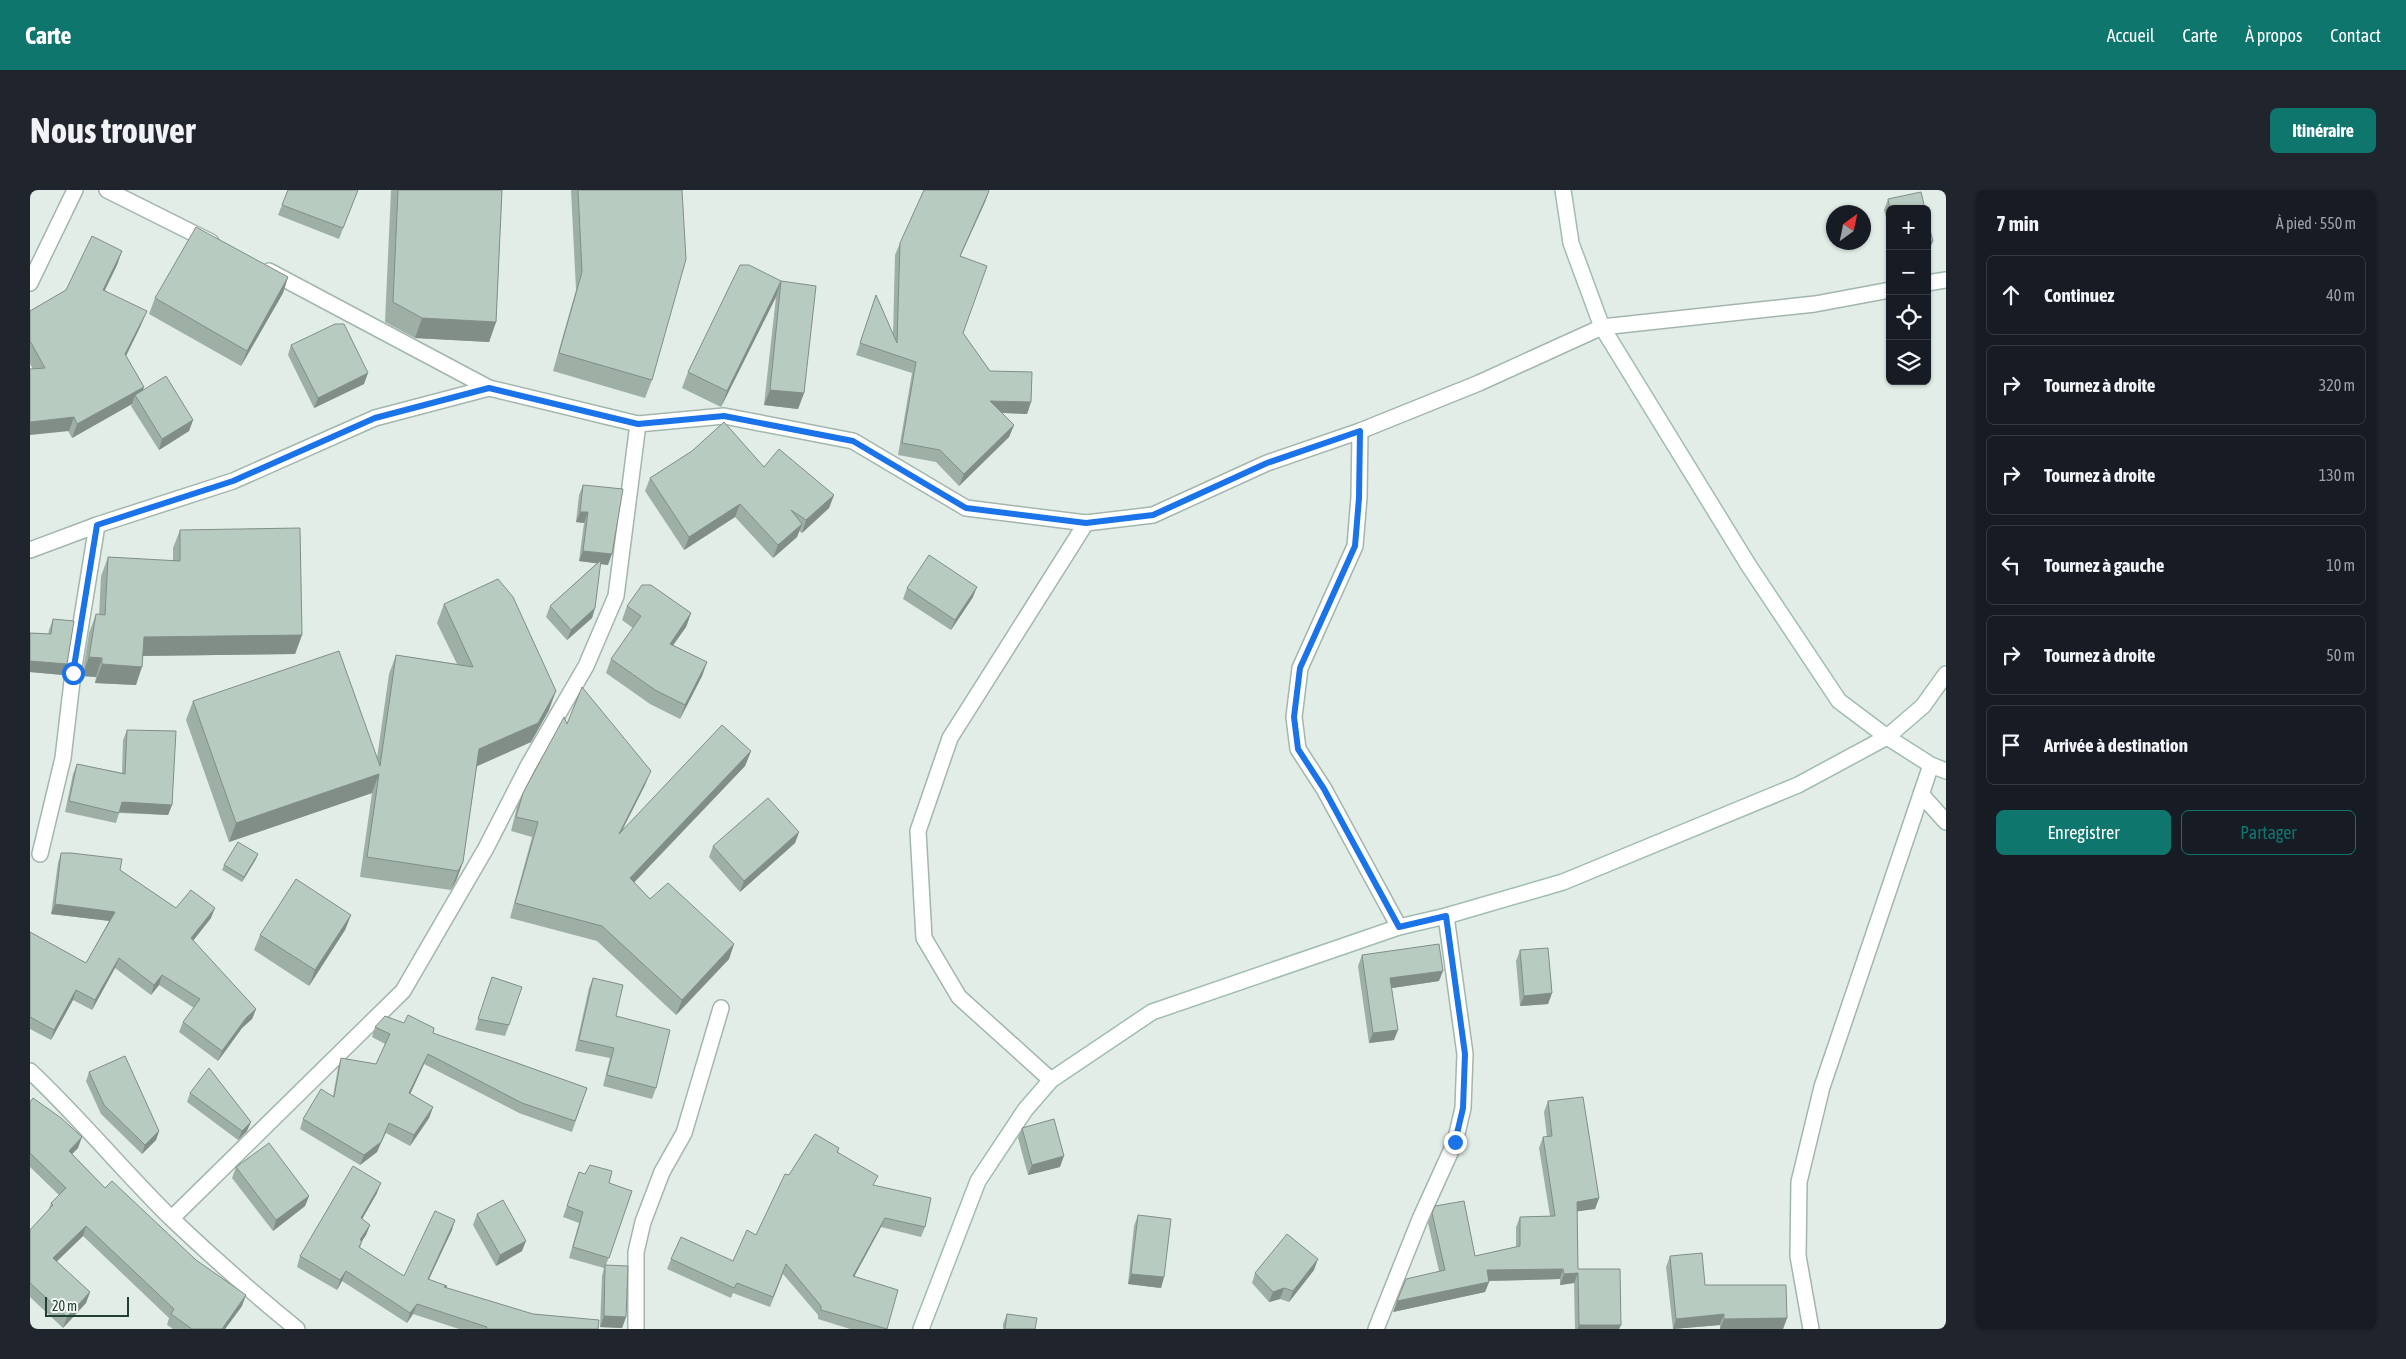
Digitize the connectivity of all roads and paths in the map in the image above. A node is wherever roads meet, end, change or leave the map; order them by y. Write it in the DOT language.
graph roads {
  1 [pos="75,190"];
  2 [pos="107,190"];
  3 [pos="1563,190"];
  4 [pos="226,249"];
  5 [pos="259,266"];
  6 [pos="1946,280"];
  7 [pos="1931,282"];
  8 [pos="30,283"];
  9 [pos="1886,291"];
  10 [pos="1602,327"];
  11 [pos="489,388"];
  12 [pos="638,424"];
  13 [pos="1360,431"];
  14 [pos="1086,523"];
  15 [pos="97,525"];
  16 [pos="30,550"];
  17 [pos="1946,674"];
  18 [pos="1887,737"];
  19 [pos="1931,765"];
  20 [pos="1946,771"];
  21 [pos="1921,794"];
  22 [pos="1946,822"];
  23 [pos="40,854"];
  24 [pos="1446,916"];
  25 [pos="1399,927"];
  26 [pos="721,1008"];
  27 [pos="30,1071"];
  28 [pos="1052,1080"];
  29 [pos="172,1218"];
  30 [pos="297,1329"];
  31 [pos="636,1329"];
  32 [pos="921,1329"];
  33 [pos="1376,1329"];
  34 [pos="1810,1329"];
  1 -- 8 [label="street"];
  2 -- 4 [label="street"];
  3 -- 10 [label="street"];
  5 -- 11 [label="street"];
  6 -- 7 [label="street"];
  9 -- 10 [label="street"];
  10 -- 13 [label="street"];
  10 -- 18 [label="street"];
  11 -- 12 [label="street"];
  11 -- 15 [label="street"];
  12 -- 14 [label="street"];
  12 -- 29 [label="street"];
  13 -- 14 [label="street"];
  13 -- 25 [label="street"];
  14 -- 28 [label="street"];
  15 -- 16 [label="street"];
  15 -- 23 [label="street"];
  17 -- 18 [label="street"];
  18 -- 19 [label="street"];
  18 -- 24 [label="street"];
  19 -- 20 [label="street"];
  19 -- 21 [label="street"];
  21 -- 22 [label="street"];
  21 -- 34 [label="street"];
  24 -- 25 [label="street"];
  24 -- 33 [label="street"];
  25 -- 28 [label="street"];
  26 -- 31 [label="street"];
  27 -- 29 [label="street"];
  28 -- 32 [label="street"];
  29 -- 30 [label="street"];
}
